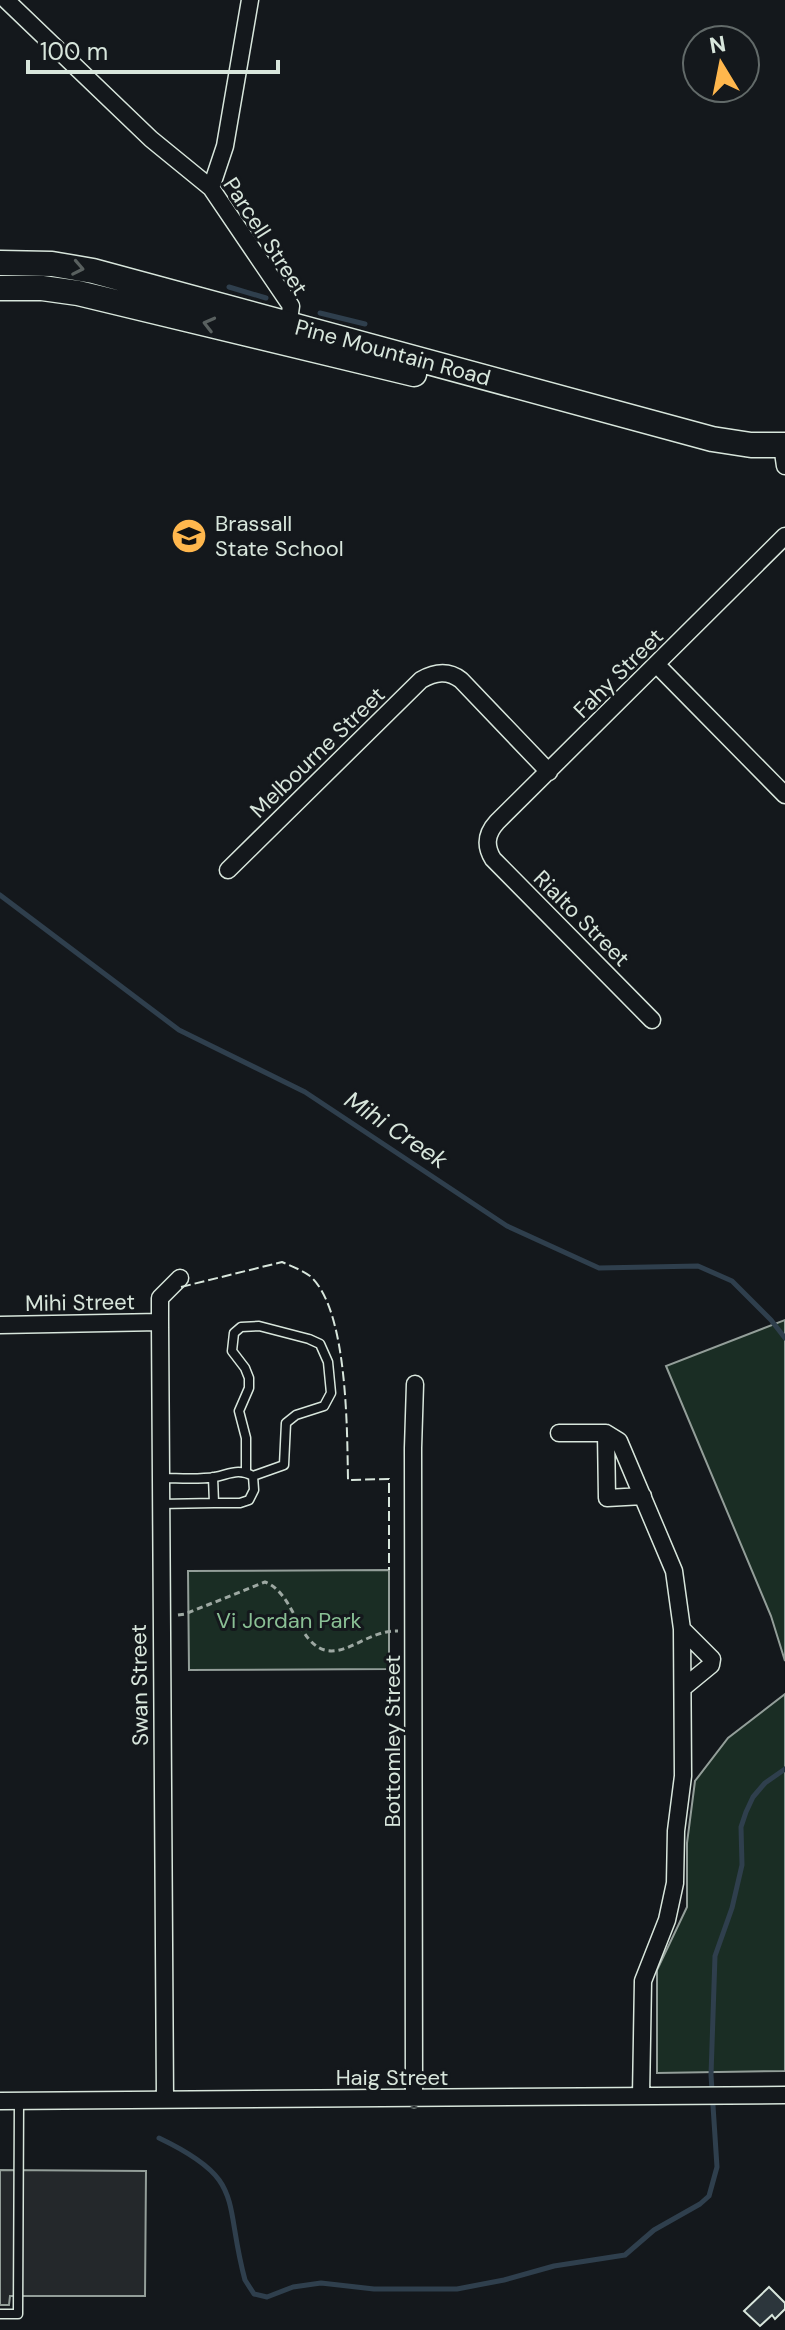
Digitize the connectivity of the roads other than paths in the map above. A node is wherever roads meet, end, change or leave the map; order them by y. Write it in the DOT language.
graph roads {
  1 [pos="6,0"];
  2 [pos="250,0"];
  3 [pos="211,188"];
  4 [pos="0,263"];
  5 [pos="0,288"];
  6 [pos="287,333"];
  7 [pos="784,456"];
  8 [pos="785,536"];
  9 [pos="657,665"];
  10 [pos="549,772"];
  11 [pos="785,795"];
  12 [pos="487,842"];
  13 [pos="228,870"];
  14 [pos="652,1020"];
  15 [pos="180,1278"];
  16 [pos="160,1322"];
  17 [pos="0,1325"];
  18 [pos="415,1384"];
  19 [pos="559,1433"];
  20 [pos="606,1433"];
  21 [pos="250,1474"];
  22 [pos="213,1477"];
  23 [pos="160,1478"];
  24 [pos="643,1496"];
  25 [pos="214,1503"];
  26 [pos="160,1504"];
  27 [pos="682,1629"];
  28 [pos="683,1688"];
  29 [pos="785,2095"];
  30 [pos="641,2096"];
  31 [pos="414,2099"];
  32 [pos="165,2100"];
  33 [pos="0,2101"];
  34 [pos="19,2101"];
  35 [pos="0,2314"];
  1 -- 3 [label="street, Parcell Street"];
  2 -- 3 [label="street"];
  3 -- 6 [label="street, Parcell Street"];
  4 -- 6 [label="main road, Pine Mountain Road, one-way"];
  6 -- 5 [label="main road, Pine Mountain Road, one-way"];
  6 -- 7 [label="main road, Pine Mountain Road"];
  8 -- 9 [label="street, Fahy Street"];
  9 -- 10 [label="street, Fahy Street"];
  9 -- 11 [label="street"];
  10 -- 12 [label="street, Fahy Street"];
  10 -- 13 [label="street, Melbourne Street"];
  12 -- 14 [label="street, Rialto Street"];
  15 -- 16 [label="street, Swan Street"];
  16 -- 17 [label="street, Mihi Street"];
  16 -- 23 [label="street, Swan Street"];
  18 -- 31 [label="street, Bottomley Street"];
  19 -- 20 [label="street"];
  20 -- 24 [label="street"];
  20 -- 24 [label="street"];
  21 -- 21 [label="lane"];
  21 -- 22 [label="lane"];
  21 -- 25 [label="lane"];
  22 -- 23 [label="lane"];
  22 -- 25 [label="lane"];
  23 -- 26 [label="street, Swan Street"];
  24 -- 27 [label="street"];
  25 -- 26 [label="lane"];
  26 -- 32 [label="street, Swan Street"];
  27 -- 28 [label="street"];
  27 -- 28 [label="street"];
  28 -- 30 [label="street"];
  29 -- 30 [label="street, Haig Street"];
  30 -- 31 [label="street, Haig Street"];
  31 -- 32 [label="street, Haig Street"];
  32 -- 34 [label="street, Haig Street"];
  33 -- 34 [label="street, Haig Street"];
  34 -- 35 [label="lane"];
}
